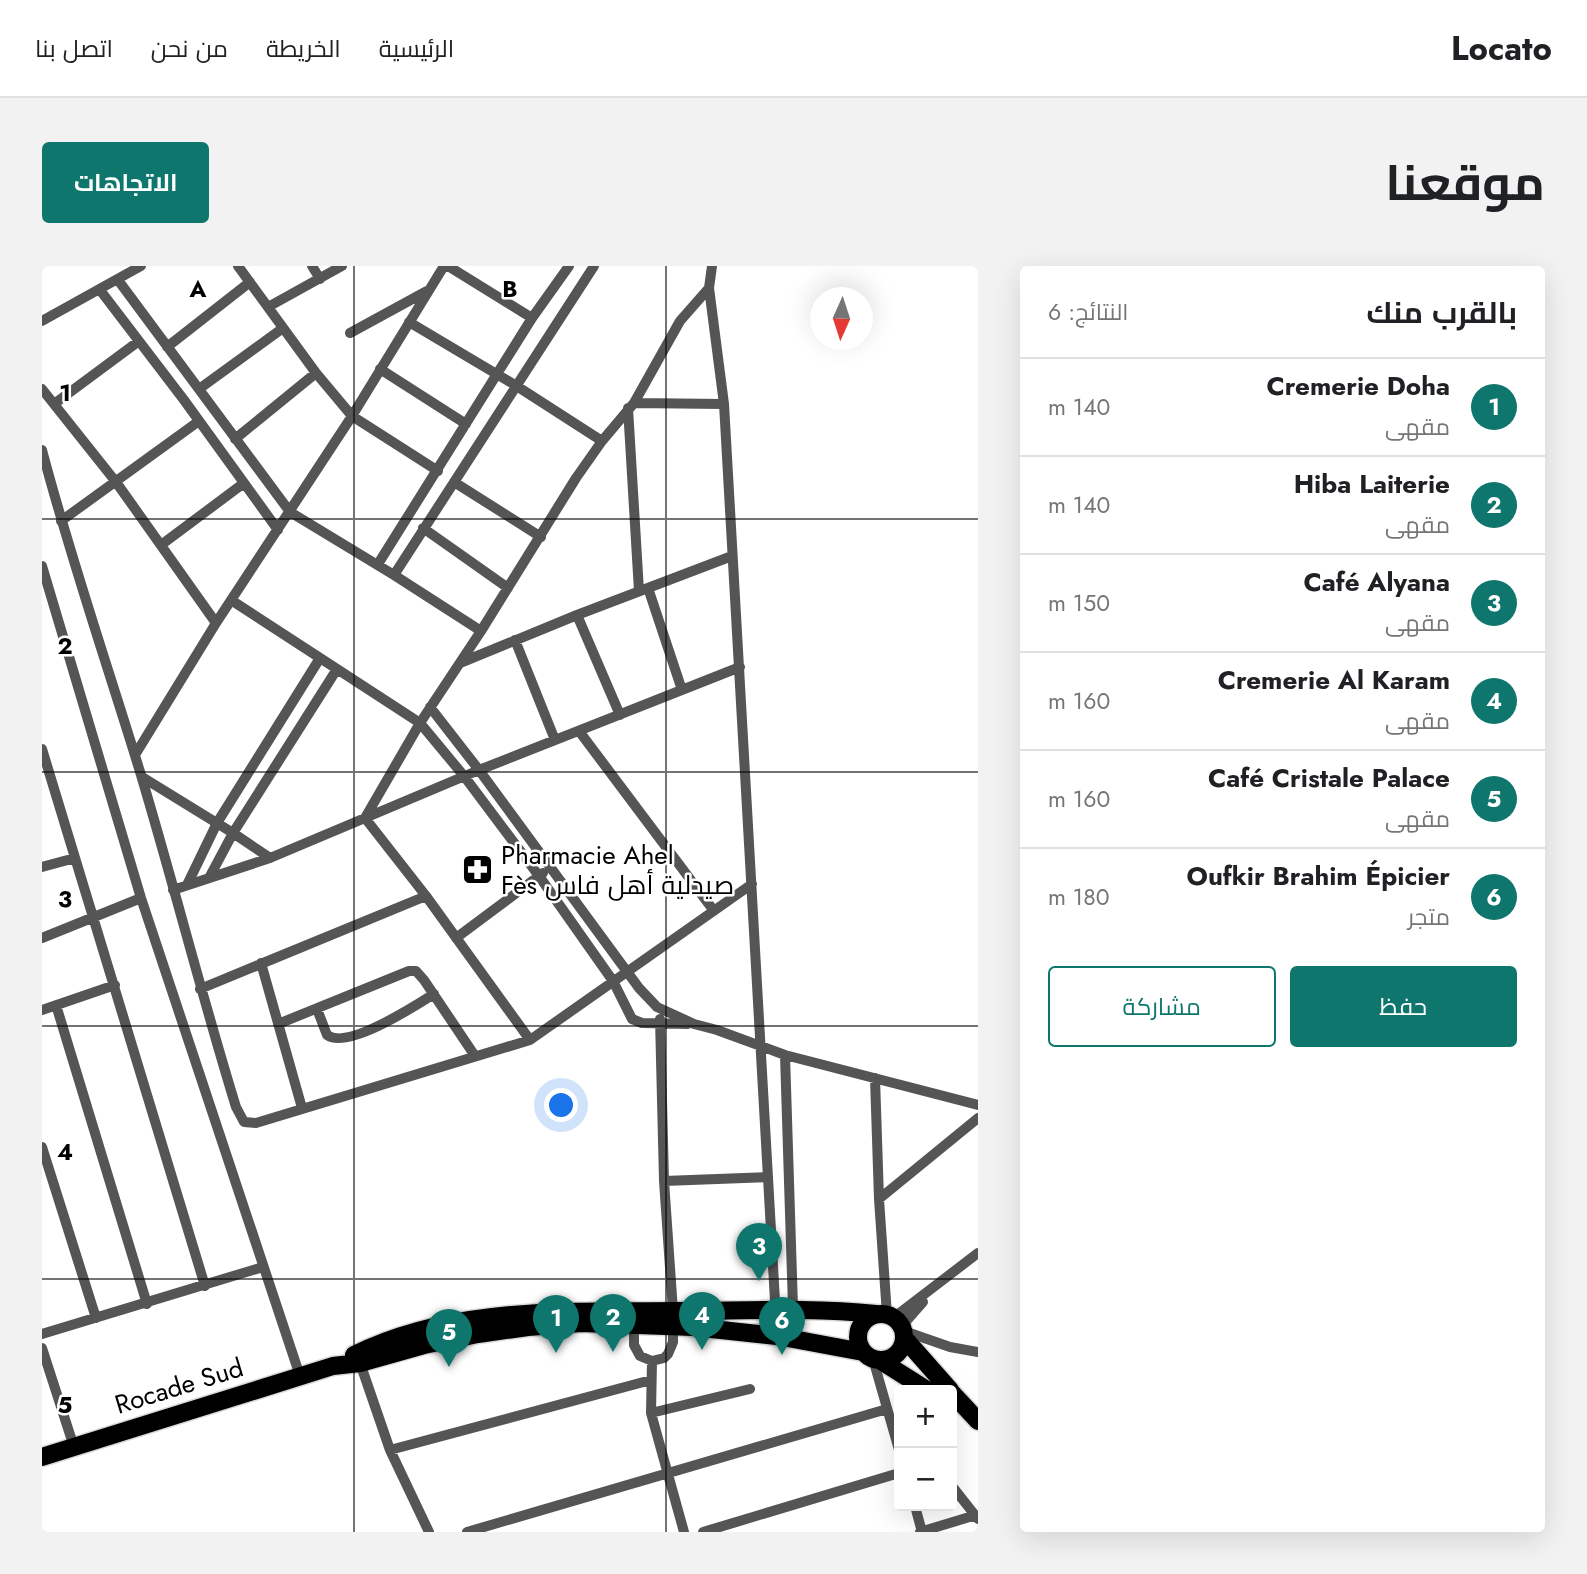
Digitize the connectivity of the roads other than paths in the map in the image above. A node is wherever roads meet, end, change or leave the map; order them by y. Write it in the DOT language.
graph roads {
  1 [pos="141,266"];
  2 [pos="238,266"];
  3 [pos="312,266"];
  4 [pos="342,266"];
  5 [pos="446,266"];
  6 [pos="569,266"];
  7 [pos="594,266"];
  8 [pos="712,266"];
  9 [pos="320,279"];
  10 [pos="118,280"];
  11 [pos="250,282"];
  12 [pos="709,288"];
  13 [pos="429,289"];
  14 [pos="100,290"];
  15 [pos="268,307"];
  16 [pos="532,318"];
  17 [pos="42,321"];
  18 [pos="409,322"];
  19 [pos="283,328"];
  20 [pos="350,332"];
  21 [pos="139,341"];
  22 [pos="167,347"];
  23 [pos="380,369"];
  24 [pos="316,373"];
  25 [pos="497,375"];
  26 [pos="515,385"];
  27 [pos="42,389"];
  28 [pos="199,389"];
  29 [pos="54,404"];
  30 [pos="724,404"];
  31 [pos="631,406"];
  32 [pos="352,416"];
  33 [pos="200,421"];
  34 [pos="467,424"];
  35 [pos="235,439"];
  36 [pos="601,441"];
  37 [pos="42,450"];
  38 [pos="438,471"];
  39 [pos="116,481"];
  40 [pos="454,482"];
  41 [pos="244,483"];
  42 [pos="290,512"];
  43 [pos="61,521"];
  44 [pos="423,528"];
  45 [pos="278,530"];
  46 [pos="541,537"];
  47 [pos="161,545"];
  48 [pos="732,556"];
  49 [pos="378,564"];
  50 [pos="42,566"];
  51 [pos="394,575"];
  52 [pos="508,588"];
  53 [pos="643,589"];
  54 [pos="231,600"];
  55 [pos="577,615"];
  56 [pos="216,623"];
  57 [pos="481,631"];
  58 [pos="514,640"];
  59 [pos="320,659"];
  60 [pos="460,663"];
  61 [pos="740,667"];
  62 [pos="337,669"];
  63 [pos="682,690"];
  64 [pos="430,707"];
  65 [pos="620,715"];
  66 [pos="420,723"];
  67 [pos="579,731"];
  68 [pos="555,740"];
  69 [pos="42,749"];
  70 [pos="135,755"];
  71 [pos="44,762"];
  72 [pos="479,770"];
  73 [pos="464,776"];
  74 [pos="142,778"];
  75 [pos="365,818"];
  76 [pos="217,823"];
  77 [pos="233,832"];
  78 [pos="75,858"];
  79 [pos="270,858"];
  80 [pos="42,867"];
  81 [pos="551,867"];
  82 [pos="539,876"];
  83 [pos="209,878"];
  84 [pos="752,884"];
  85 [pos="187,885"];
  86 [pos="173,890"];
  87 [pos="426,896"];
  88 [pos="141,898"];
  89 [pos="714,911"];
  90 [pos="94,917"];
  91 [pos="42,938"];
  92 [pos="456,938"];
  93 [pos="261,963"];
  94 [pos="628,971"];
  95 [pos="613,981"];
  96 [pos="115,985"];
  97 [pos="200,989"];
  98 [pos="434,995"];
  99 [pos="56,1005"];
  100 [pos="317,1009"];
  101 [pos="42,1010"];
  102 [pos="662,1010"];
  103 [pos="278,1024"];
  104 [pos="658,1024"];
  105 [pos="694,1024"];
  106 [pos="530,1040"];
  107 [pos="761,1046"];
  108 [pos="785,1055"];
  109 [pos="475,1056"];
  110 [pos="875,1078"];
  111 [pos="978,1105"];
  112 [pos="302,1108"];
  113 [pos="978,1118"];
  114 [pos="42,1147"];
  115 [pos="768,1177"];
  116 [pos="664,1181"];
  117 [pos="879,1199"];
  118 [pos="978,1253"];
  119 [pos="262,1267"];
  120 [pos="205,1286"];
  121 [pos="147,1304"];
  122 [pos="784,1309"];
  123 [pos="96,1318"];
  124 [pos="634,1318"];
  125 [pos="673,1319"];
  126 [pos="895,1324"];
  127 [pos="42,1334"];
  128 [pos="785,1337"];
  129 [pos="42,1348"];
  130 [pos="978,1352"];
  131 [pos="358,1358"];
  132 [pos="872,1358"];
  133 [pos="652,1361"];
  134 [pos="300,1376"];
  135 [pos="651,1380"];
  136 [pos="918,1385"];
  137 [pos="946,1385"];
  138 [pos="750,1389"];
  139 [pos="957,1398"];
  140 [pos="887,1409"];
  141 [pos="957,1411"];
  142 [pos="651,1413"];
  143 [pos="978,1423"];
  144 [pos="74,1447"];
  145 [pos="898,1448"];
  146 [pos="390,1450"];
  147 [pos="42,1457"];
  148 [pos="668,1473"];
  149 [pos="894,1475"];
  150 [pos="957,1492"];
  151 [pos="916,1511"];
  152 [pos="977,1517"];
  153 [pos="429,1532"];
  154 [pos="467,1532"];
  155 [pos="684,1532"];
  156 [pos="703,1532"];
  157 [pos="921,1532"];
  1 -- 10 [label="street"];
  2 -- 11 [label="street"];
  3 -- 9 [label="street"];
  4 -- 9 [label="street"];
  5 -- 13 [label="street"];
  5 -- 16 [label="street"];
  6 -- 16 [label="street"];
  7 -- 26 [label="street"];
  8 -- 12 [label="street"];
  9 -- 15 [label="street"];
  10 -- 14 [label="street"];
  10 -- 22 [label="street"];
  11 -- 15 [label="street"];
  11 -- 22 [label="street"];
  12 -- 30 [label="street"];
  12 -- 31 [label="street"];
  13 -- 18 [label="street"];
  13 -- 20 [label="street"];
  14 -- 17 [label="street"];
  14 -- 21 [label="street"];
  15 -- 19 [label="street"];
  16 -- 25 [label="street"];
  18 -- 23 [label="street"];
  18 -- 25 [label="street"];
  19 -- 24 [label="street"];
  19 -- 28 [label="street"];
  21 -- 29 [label="street"];
  21 -- 33 [label="street"];
  22 -- 28 [label="street"];
  23 -- 32 [label="street"];
  23 -- 34 [label="street"];
  24 -- 32 [label="street"];
  24 -- 35 [label="street"];
  25 -- 26 [label="street"];
  25 -- 34 [label="street"];
  26 -- 36 [label="street"];
  26 -- 40 [label="street"];
  27 -- 29 [label="street"];
  28 -- 35 [label="street"];
  29 -- 39 [label="street"];
  30 -- 31 [label="street"];
  30 -- 48 [label="street"];
  31 -- 36 [label="street"];
  31 -- 53 [label="street"];
  32 -- 38 [label="street"];
  32 -- 42 [label="street"];
  33 -- 39 [label="street"];
  33 -- 41 [label="street"];
  34 -- 38 [label="street"];
  35 -- 42 [label="street"];
  36 -- 46 [label="street"];
  37 -- 43 [label="street"];
  38 -- 49 [label="street"];
  39 -- 43 [label="street"];
  39 -- 47 [label="street"];
  40 -- 44 [label="street"];
  40 -- 46 [label="street"];
  41 -- 45 [label="street"];
  41 -- 47 [label="street"];
  42 -- 45 [label="street"];
  42 -- 49 [label="street"];
  43 -- 70 [label="street"];
  44 -- 51 [label="street"];
  44 -- 52 [label="street"];
  45 -- 54 [label="street"];
  46 -- 52 [label="street"];
  47 -- 56 [label="street"];
  48 -- 53 [label="street"];
  48 -- 61 [label="street"];
  49 -- 51 [label="street"];
  50 -- 88 [label="street"];
  51 -- 57 [label="street"];
  52 -- 57 [label="street"];
  53 -- 55 [label="street"];
  53 -- 63 [label="street"];
  54 -- 56 [label="street"];
  54 -- 59 [label="street"];
  55 -- 58 [label="street"];
  55 -- 65 [label="street"];
  56 -- 70 [label="street"];
  57 -- 60 [label="street"];
  58 -- 60 [label="street"];
  58 -- 68 [label="street"];
  59 -- 62 [label="street"];
  59 -- 76 [label="street"];
  60 -- 64 [label="street"];
  61 -- 63 [label="street"];
  61 -- 84 [label="street"];
  62 -- 66 [label="street"];
  62 -- 77 [label="street"];
  63 -- 65 [label="street"];
  64 -- 66 [label="street"];
  64 -- 72 [label="street"];
  65 -- 67 [label="street"];
  66 -- 73 [label="street"];
  66 -- 75 [label="street"];
  67 -- 68 [label="street"];
  67 -- 89 [label="street"];
  68 -- 72 [label="street"];
  69 -- 71 [label="street"];
  70 -- 74 [label="street"];
  71 -- 78 [label="street"];
  72 -- 73 [label="street"];
  72 -- 81 [label="street"];
  73 -- 75 [label="street"];
  73 -- 82 [label="street"];
  74 -- 76 [label="street"];
  74 -- 86 [label="street"];
  75 -- 79 [label="street"];
  75 -- 87 [label="street"];
  76 -- 77 [label="street"];
  76 -- 85 [label="street"];
  77 -- 79 [label="street"];
  77 -- 83 [label="street"];
  78 -- 80 [label="street"];
  78 -- 90 [label="street"];
  79 -- 83 [label="street"];
  81 -- 82 [label="street"];
  81 -- 94 [label="street"];
  82 -- 92 [label="street"];
  82 -- 95 [label="street"];
  83 -- 85 [label="street"];
  84 -- 89 [label="street"];
  84 -- 107 [label="street"];
  85 -- 86 [label="street"];
  86 -- 97 [label="street"];
  87 -- 92 [label="street"];
  87 -- 93 [label="street"];
  88 -- 90 [label="street"];
  88 -- 119 [label="street"];
  89 -- 94 [label="street"];
  90 -- 91 [label="street"];
  90 -- 96 [label="street"];
  92 -- 106 [label="street"];
  93 -- 97 [label="street"];
  93 -- 103 [label="street"];
  94 -- 95 [label="street"];
  94 -- 102 [label="street"];
  95 -- 104 [label="street"];
  95 -- 106 [label="street"];
  96 -- 99 [label="street"];
  96 -- 120 [label="street"];
  97 -- 112 [label="street"];
  98 -- 100 [label="street"];
  98 -- 100 [label="street"];
  98 -- 109 [label="street"];
  99 -- 101 [label="street"];
  99 -- 121 [label="street"];
  100 -- 103 [label="street"];
  102 -- 104 [label="street"];
  102 -- 105 [label="street"];
  103 -- 112 [label="street"];
  104 -- 105 [label="street"];
  104 -- 116 [label="street"];
  105 -- 107 [label="street"];
  106 -- 109 [label="street"];
  107 -- 108 [label="street"];
  107 -- 115 [label="street"];
  108 -- 110 [label="street"];
  108 -- 122 [label="street"];
  109 -- 112 [label="street"];
  110 -- 111 [label="street"];
  110 -- 117 [label="street"];
  113 -- 117 [label="street"];
  114 -- 123 [label="street"];
  115 -- 116 [label="street"];
  115 -- 122 [label="street"];
  116 -- 125 [label="street"];
  117 -- 126 [label="street"];
  118 -- 126 [label="street"];
  119 -- 120 [label="street"];
  119 -- 134 [label="street"];
  120 -- 121 [label="street"];
  121 -- 123 [label="street"];
  122 -- 125 [label="main road"];
  122 -- 126 [label="main road"];
  122 -- 128 [label="street"];
  122 -- 128 [label="street"];
  123 -- 127 [label="street"];
  124 -- 125 [label="main road"];
  124 -- 131 [label="main road, Rocade Sud"];
  124 -- 133 [label="street"];
  125 -- 128 [label="main road"];
  125 -- 133 [label="street"];
  126 -- 130 [label="street"];
  126 -- 132 [label="main road"];
  126 -- 132 [label="main road"];
  126 -- 137 [label="main road"];
  128 -- 132 [label="main road"];
  129 -- 144 [label="street"];
  131 -- 134 [label="main road, Rocade Sud"];
  131 -- 146 [label="street"];
  132 -- 136 [label="main road"];
  132 -- 140 [label="street"];
  133 -- 135 [label="street"];
  134 -- 144 [label="main road, Rocade Sud"];
  135 -- 142 [label="street"];
  135 -- 146 [label="street"];
  138 -- 142 [label="street"];
  139 -- 143 [label="main road"];
  140 -- 145 [label="street"];
  140 -- 148 [label="street"];
  141 -- 143 [label="main road"];
  142 -- 148 [label="street"];
  144 -- 147 [label="main road, Rocade Sud"];
  146 -- 153 [label="street"];
  148 -- 154 [label="street"];
  148 -- 155 [label="street"];
  149 -- 156 [label="street"];
  150 -- 152 [label="street"];
  151 -- 157 [label="street"];
  152 -- 157 [label="street"];
}
